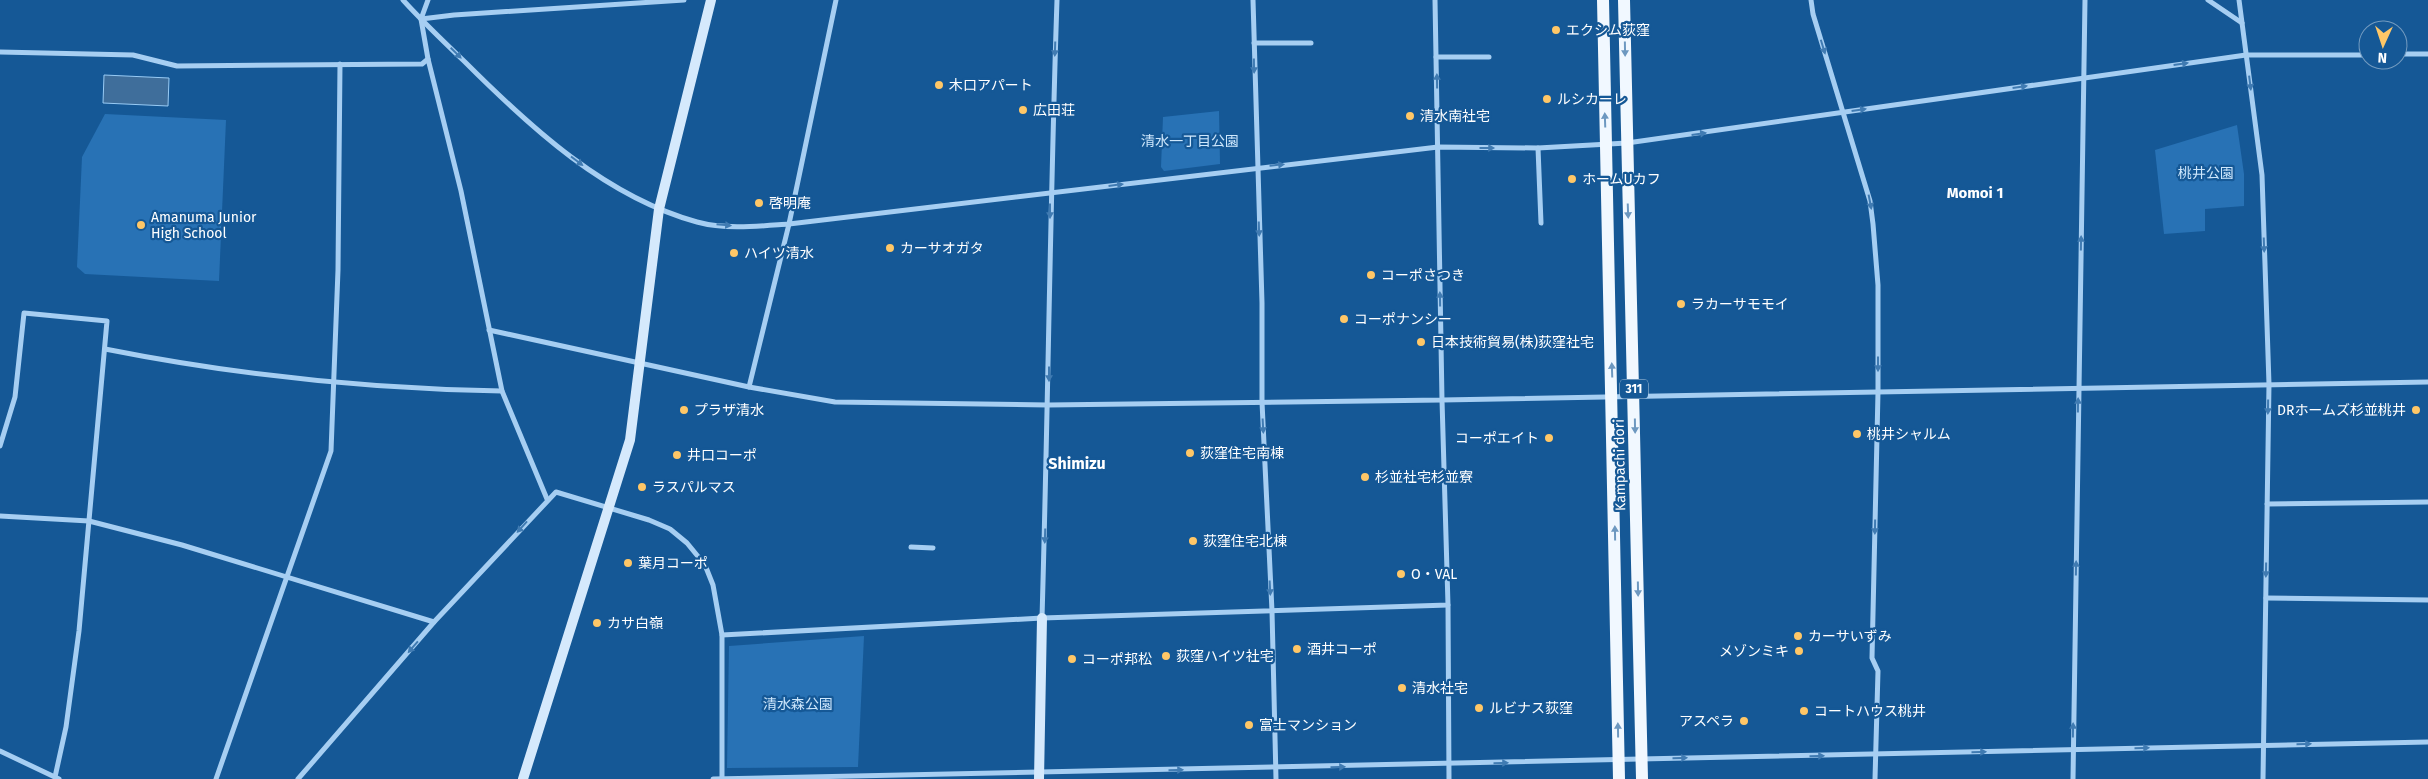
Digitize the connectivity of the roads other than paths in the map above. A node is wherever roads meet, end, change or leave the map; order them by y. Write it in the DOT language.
graph roads {
  1 [pos="404,0"];
  2 [pos="428,0"];
  3 [pos="684,0"];
  4 [pos="711,0"];
  5 [pos="836,0"];
  6 [pos="1057,0"];
  7 [pos="1252,0"];
  8 [pos="1435,0"];
  9 [pos="1603,0"];
  10 [pos="1624,0"];
  11 [pos="1811,0"];
  12 [pos="2085,0"];
  13 [pos="2208,0"];
  14 [pos="2240,0"];
  15 [pos="421,19"];
  16 [pos="2242,23"];
  17 [pos="1254,43"];
  18 [pos="1311,43"];
  19 [pos="0,52"];
  20 [pos="2246,54"];
  21 [pos="2408,54"];
  22 [pos="2428,54"];
  23 [pos="2358,55"];
  24 [pos="1436,57"];
  25 [pos="1489,57"];
  26 [pos="428,59"];
  27 [pos="340,64"];
  28 [pos="2083,78"];
  29 [pos="1843,112"];
  30 [pos="1626,143"];
  31 [pos="1606,145"];
  32 [pos="1438,147"];
  33 [pos="1538,148"];
  34 [pos="1257,168"];
  35 [pos="1050,192"];
  36 [pos="659,209"];
  37 [pos="1541,222"];
  38 [pos="788,224"];
  39 [pos="489,330"];
  40 [pos="105,349"];
  41 [pos="640,362"];
  42 [pos="2428,382"];
  43 [pos="334,383"];
  44 [pos="2268,384"];
  45 [pos="749,386"];
  46 [pos="2079,388"];
  47 [pos="502,391"];
  48 [pos="1878,392"];
  49 [pos="1613,398"];
  50 [pos="1634,398"];
  51 [pos="1442,400"];
  52 [pos="1262,402"];
  53 [pos="1048,404"];
  54 [pos="0,446"];
  55 [pos="547,499"];
  56 [pos="2428,502"];
  57 [pos="2267,504"];
  58 [pos="609,508"];
  59 [pos="0,516"];
  60 [pos="89,522"];
  61 [pos="911,547"];
  62 [pos="932,548"];
  63 [pos="286,576"];
  64 [pos="2266,598"];
  65 [pos="2428,600"];
  66 [pos="1448,605"];
  67 [pos="1272,611"];
  68 [pos="1042,618"];
  69 [pos="434,622"];
  70 [pos="722,635"];
  71 [pos="2428,742"];
  72 [pos="2264,745"];
  73 [pos="2073,750"];
  74 [pos="0,751"];
  75 [pos="1876,754"];
  76 [pos="1642,759"];
  77 [pos="1618,760"];
  78 [pos="1449,764"];
  79 [pos="1276,768"];
  80 [pos="1039,776"];
  81 [pos="57,778"];
  82 [pos="216,779"];
  83 [pos="298,779"];
  84 [pos="523,779"];
  85 [pos="713,779"];
  86 [pos="722,779"];
  87 [pos="1276,779"];
  88 [pos="1449,779"];
  89 [pos="1619,779"];
  90 [pos="1642,779"];
  91 [pos="1875,779"];
  92 [pos="2073,779"];
  93 [pos="2262,779"];
  1 -- 15 [label="street"];
  2 -- 15 [label="street"];
  3 -- 15 [label="street"];
  4 -- 36 [label="street"];
  5 -- 38 [label="street"];
  6 -- 35 [label="street, one-way"];
  7 -- 17 [label="street"];
  8 -- 24 [label="street"];
  31 -- 9 [label="main road, Kampachi dori / 311, one-way"];
  10 -- 30 [label="main road, Kampachi dori / 311, one-way"];
  11 -- 29 [label="street, one-way"];
  12 -- 28 [label="street"];
  13 -- 16 [label="street"];
  14 -- 16 [label="street"];
  15 -- 26 [label="street"];
  15 -- 36 [label="street, one-way"];
  16 -- 20 [label="street"];
  17 -- 18 [label="street"];
  17 -- 34 [label="street, one-way"];
  19 -- 27 [label="street"];
  20 -- 23 [label="street"];
  28 -- 20 [label="street, one-way"];
  20 -- 44 [label="street, one-way"];
  21 -- 22 [label="street"];
  24 -- 25 [label="street"];
  32 -- 24 [label="street, one-way"];
  26 -- 27 [label="street"];
  26 -- 39 [label="street"];
  27 -- 43 [label="street"];
  29 -- 28 [label="street, one-way"];
  46 -- 28 [label="street, one-way"];
  30 -- 29 [label="street, one-way"];
  29 -- 48 [label="street, one-way"];
  30 -- 31 [label="street"];
  30 -- 50 [label="main road, Kampachi dori / 311, one-way"];
  31 -- 33 [label="street"];
  49 -- 31 [label="main road, Kampachi dori / 311, one-way"];
  32 -- 33 [label="street, one-way"];
  34 -- 32 [label="street, one-way"];
  51 -- 32 [label="street, one-way"];
  33 -- 37 [label="street"];
  35 -- 34 [label="street, one-way"];
  34 -- 52 [label="street, one-way"];
  35 -- 38 [label="street"];
  35 -- 53 [label="street, one-way"];
  36 -- 38 [label="street, one-way"];
  36 -- 41 [label="street"];
  38 -- 45 [label="street"];
  39 -- 41 [label="street"];
  39 -- 47 [label="street"];
  40 -- 43 [label="street"];
  40 -- 54 [label="street"];
  40 -- 60 [label="street"];
  41 -- 45 [label="street"];
  41 -- 58 [label="street"];
  42 -- 44 [label="street"];
  43 -- 47 [label="street"];
  43 -- 63 [label="street"];
  44 -- 46 [label="street"];
  44 -- 57 [label="street, one-way"];
  45 -- 53 [label="street"];
  46 -- 48 [label="street"];
  73 -- 46 [label="street, one-way"];
  47 -- 55 [label="street"];
  48 -- 50 [label="street"];
  48 -- 75 [label="street, one-way"];
  49 -- 50 [label="street"];
  49 -- 51 [label="street"];
  77 -- 49 [label="main road, Kampachi dori / 311, one-way"];
  50 -- 76 [label="main road, Kampachi dori / 311, one-way"];
  51 -- 52 [label="street"];
  51 -- 66 [label="street"];
  52 -- 53 [label="street"];
  52 -- 67 [label="street, one-way"];
  53 -- 68 [label="street, one-way"];
  55 -- 58 [label="street"];
  55 -- 69 [label="street, one-way"];
  56 -- 57 [label="street"];
  57 -- 64 [label="street, one-way"];
  58 -- 70 [label="street"];
  58 -- 84 [label="street"];
  59 -- 60 [label="street"];
  60 -- 63 [label="street"];
  60 -- 81 [label="street"];
  61 -- 62 [label="street"];
  63 -- 69 [label="street"];
  63 -- 82 [label="street"];
  64 -- 65 [label="street"];
  64 -- 72 [label="street"];
  66 -- 67 [label="street"];
  66 -- 78 [label="street"];
  67 -- 68 [label="street"];
  67 -- 79 [label="street"];
  68 -- 70 [label="street"];
  68 -- 80 [label="street"];
  69 -- 83 [label="street, one-way"];
  70 -- 86 [label="street"];
  72 -- 71 [label="street, one-way"];
  73 -- 72 [label="street, one-way"];
  72 -- 93 [label="street"];
  75 -- 73 [label="street, one-way"];
  73 -- 92 [label="street"];
  74 -- 81 [label="street"];
  76 -- 75 [label="street, one-way"];
  75 -- 91 [label="street"];
  76 -- 77 [label="street"];
  76 -- 90 [label="main road, Kampachi dori / 311"];
  78 -- 77 [label="street, one-way"];
  77 -- 89 [label="main road, Kampachi dori / 311"];
  79 -- 78 [label="street, one-way"];
  78 -- 88 [label="street"];
  80 -- 79 [label="street, one-way"];
  79 -- 87 [label="street"];
  80 -- 86 [label="street"];
  85 -- 86 [label="street"];
}
